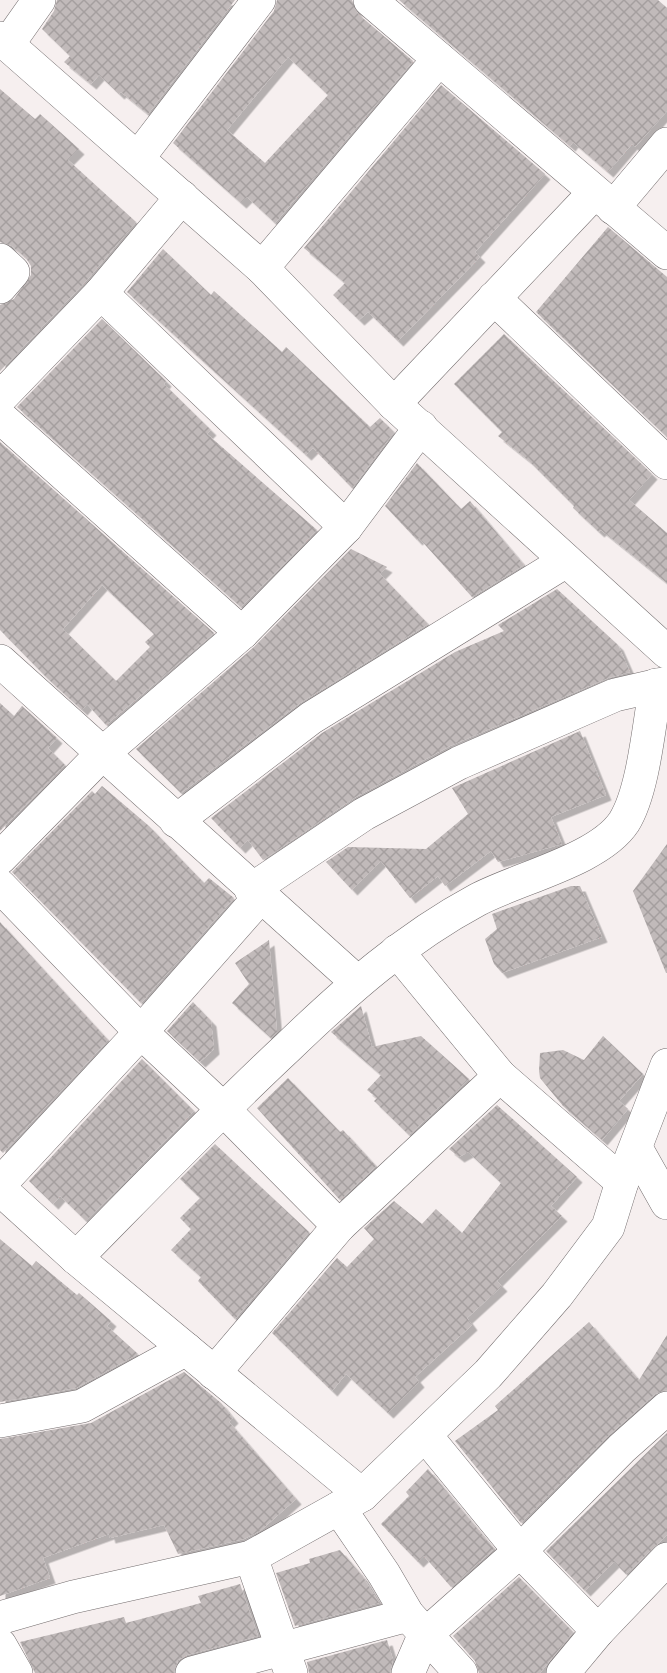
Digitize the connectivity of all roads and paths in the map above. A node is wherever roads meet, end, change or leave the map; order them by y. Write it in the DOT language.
graph roads {
  1 [pos="39,0"];
  2 [pos="259,0"];
  3 [pos="370,0"];
  4 [pos="4,41"];
  5 [pos="439,59"];
  6 [pos="667,144"];
  7 [pos="138,158"];
  8 [pos="182,197"];
  9 [pos="604,200"];
  10 [pos="667,253"];
  11 [pos="0,260"];
  12 [pos="262,268"];
  13 [pos="0,287"];
  14 [pos="101,293"];
  15 [pos="494,298"];
  16 [pos="0,398"];
  17 [pos="394,404"];
  18 [pos="0,417"];
  19 [pos="421,427"];
  20 [pos="667,463"];
  21 [pos="346,527"];
  22 [pos="566,561"];
  23 [pos="242,633"];
  24 [pos="667,652"];
  25 [pos="0,661"];
  26 [pos="662,684"];
  27 [pos="102,754"];
  28 [pos="176,821"];
  29 [pos="2,852"];
  30 [pos="0,886"];
  31 [pos="255,894"];
  32 [pos="397,951"];
  33 [pos="357,982"];
  34 [pos="141,1032"];
  35 [pos="667,1065"];
  36 [pos="500,1076"];
  37 [pos="222,1108"];
  38 [pos="636,1148"];
  39 [pos="622,1182"];
  40 [pos="0,1184"];
  41 [pos="0,1189"];
  42 [pos="667,1203"];
  43 [pos="339,1226"];
  44 [pos="76,1258"];
  45 [pos="186,1349"];
  46 [pos="214,1372"];
  47 [pos="667,1408"];
  48 [pos="0,1422"];
  49 [pos="425,1435"];
  50 [pos="350,1502"];
  51 [pos="520,1551"];
  52 [pos="251,1557"];
  53 [pos="667,1559"];
  54 [pos="0,1618"];
  55 [pos="416,1625"];
  56 [pos="598,1631"];
  57 [pos="0,1645"];
  58 [pos="287,1661"];
  59 [pos="16,1673"];
  60 [pos="192,1673"];
  61 [pos="408,1673"];
  62 [pos="461,1673"];
  63 [pos="564,1673"];
  1 -- 4 [label="street"];
  2 -- 7 [label="street"];
  3 -- 5 [label="street"];
  4 -- 7 [label="street"];
  5 -- 9 [label="street"];
  5 -- 12 [label="street"];
  6 -- 9 [label="street"];
  7 -- 8 [label="street"];
  8 -- 12 [label="street"];
  8 -- 14 [label="street"];
  9 -- 10 [label="street"];
  9 -- 15 [label="street"];
  11 -- 13 [label="street"];
  12 -- 17 [label="street"];
  14 -- 16 [label="street"];
  14 -- 21 [label="street"];
  15 -- 17 [label="street"];
  15 -- 20 [label="street"];
  17 -- 19 [label="street"];
  18 -- 23 [label="street"];
  19 -- 21 [label="street"];
  19 -- 22 [label="street"];
  21 -- 23 [label="street"];
  22 -- 24 [label="street"];
  22 -- 28 [label="street"];
  23 -- 27 [label="street"];
  25 -- 27 [label="street"];
  26 -- 31 [label="street"];
  26 -- 32 [label="street"];
  27 -- 28 [label="street"];
  27 -- 29 [label="street"];
  28 -- 31 [label="street"];
  30 -- 34 [label="street"];
  31 -- 33 [label="street"];
  31 -- 34 [label="street"];
  32 -- 33 [label="street"];
  32 -- 36 [label="street"];
  33 -- 37 [label="street"];
  34 -- 37 [label="street"];
  34 -- 40 [label="street"];
  35 -- 38 [label="street"];
  36 -- 39 [label="street"];
  36 -- 43 [label="street"];
  37 -- 43 [label="street"];
  37 -- 44 [label="street"];
  38 -- 39 [label="street"];
  38 -- 42 [label="street"];
  39 -- 49 [label="street"];
  41 -- 44 [label="street"];
  43 -- 46 [label="street"];
  44 -- 45 [label="street"];
  45 -- 46 [label="street"];
  45 -- 48 [label="street"];
  46 -- 50 [label="street"];
  47 -- 51 [label="street"];
  49 -- 50 [label="street"];
  49 -- 51 [label="street"];
  50 -- 52 [label="street"];
  50 -- 55 [label="street"];
  51 -- 55 [label="street"];
  51 -- 56 [label="street"];
  52 -- 54 [label="street"];
  52 -- 58 [label="street"];
  53 -- 56 [label="street"];
  55 -- 58 [label="street"];
  55 -- 61 [label="street"];
  55 -- 62 [label="street"];
  56 -- 63 [label="street"];
  57 -- 59 [label="street"];
  58 -- 60 [label="street"];
}
